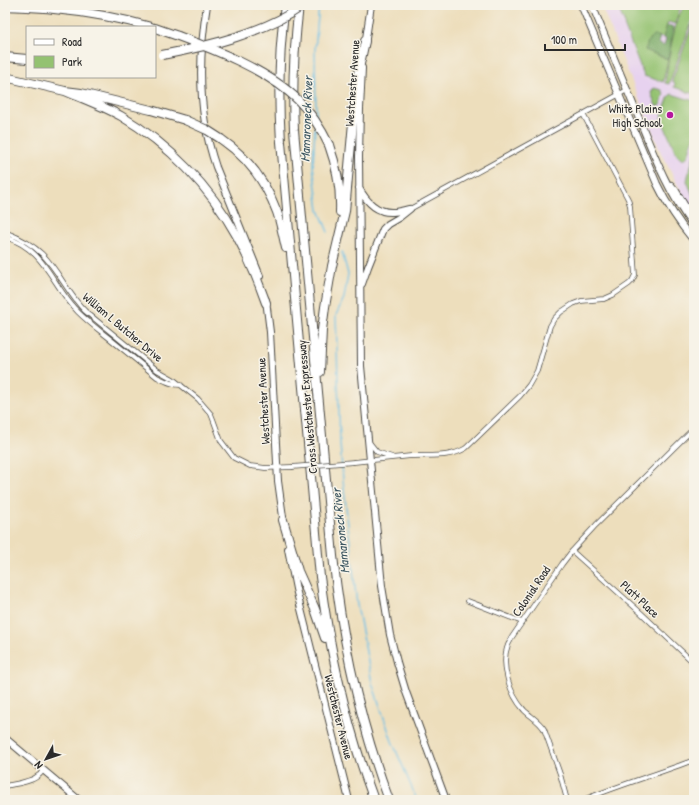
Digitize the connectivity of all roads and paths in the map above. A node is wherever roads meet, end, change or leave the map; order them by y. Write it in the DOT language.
graph roads {
  1 [pos="207,5"];
  2 [pos="285,5"];
  3 [pos="299,5"];
  4 [pos="304,5"];
  5 [pos="371,5"];
  6 [pos="581,5"];
  7 [pos="592,5"];
  8 [pos="5,6"];
  9 [pos="147,26"];
  10 [pos="156,28"];
  11 [pos="366,41"];
  12 [pos="159,56"];
  13 [pos="5,57"];
  14 [pos="26,59"];
  15 [pos="5,77"];
  16 [pos="627,90"];
  17 [pos="65,91"];
  18 [pos="619,94"];
  19 [pos="583,114"];
  20 [pos="665,179"];
  21 [pos="359,187"];
  22 [pos="410,208"];
  23 [pos="694,221"];
  24 [pos="694,227"];
  25 [pos="5,232"];
  26 [pos="5,237"];
  27 [pos="694,241"];
  28 [pos="332,266"];
  29 [pos="360,295"];
  30 [pos="295,297"];
  31 [pos="266,303"];
  32 [pos="181,385"];
  33 [pos="320,421"];
  34 [pos="694,428"];
  35 [pos="368,441"];
  36 [pos="395,458"];
  37 [pos="370,460"];
  38 [pos="277,468"];
  39 [pos="283,520"];
  40 [pos="572,551"];
  41 [pos="468,601"];
  42 [pos="522,622"];
  43 [pos="694,663"];
  44 [pos="336,672"];
  45 [pos="5,738"];
  46 [pos="694,760"];
  47 [pos="43,770"];
  48 [pos="5,786"];
  49 [pos="79,800"];
  50 [pos="349,800"];
  51 [pos="374,800"];
  52 [pos="389,800"];
  53 [pos="446,800"];
  54 [pos="567,800"];
  55 [pos="583,800"];
  1 -- 31 [label="main road, Westchester Avenue"];
  2 -- 30 [label="highway, Cross Westchester Expressway"];
  3 -- 33 [label="highway, Cross Westchester Expressway"];
  4 -- 12 [label="highway, bridge"];
  5 -- 11 [label="main road, Westchester Avenue"];
  6 -- 18 [label="main road"];
  7 -- 16 [label="main road"];
  8 -- 9 [label="highway"];
  10 -- 28 [label="highway, bridge"];
  11 -- 21 [label="main road, Westchester Avenue"];
  11 -- 28 [label="highway"];
  13 -- 14 [label="highway"];
  15 -- 17 [label="highway"];
  16 -- 18 [label="street"];
  16 -- 20 [label="main road"];
  17 -- 30 [label="highway, bridge"];
  17 -- 31 [label="highway"];
  18 -- 19 [label="street"];
  18 -- 27 [label="main road"];
  19 -- 22 [label="street"];
  19 -- 36 [label="street"];
  20 -- 23 [label="main road"];
  20 -- 24 [label="main road"];
  21 -- 22 [label="main road"];
  21 -- 29 [label="main road, Westchester Avenue"];
  22 -- 29 [label="main road"];
  25 -- 32 [label="street, William L Butcher Drive"];
  26 -- 32 [label="street, William L Butcher Drive"];
  28 -- 33 [label="highway"];
  29 -- 35 [label="main road, Westchester Avenue"];
  30 -- 44 [label="highway, Cross Westchester Expressway"];
  31 -- 38 [label="main road, Westchester Avenue"];
  32 -- 38 [label="street, William L Butcher Drive"];
  33 -- 52 [label="highway, Cross Westchester Expressway"];
  34 -- 40 [label="street, Colonial Road"];
  35 -- 36 [label="street"];
  35 -- 37 [label="main road, Westchester Avenue"];
  36 -- 37 [label="street"];
  37 -- 38 [label="street, William L Butcher Drive, bridge"];
  37 -- 53 [label="main road, Westchester Avenue"];
  38 -- 39 [label="main road, Westchester Avenue"];
  39 -- 44 [label="highway"];
  39 -- 50 [label="main road, Westchester Avenue"];
  40 -- 42 [label="street, Colonial Road"];
  40 -- 43 [label="street, Platt Place"];
  41 -- 42 [label="street"];
  42 -- 54 [label="street, Colonial Road"];
  44 -- 51 [label="highway, Cross Westchester Expressway"];
  45 -- 47 [label="main road"];
  46 -- 55 [label="street"];
  47 -- 48 [label="street"];
  47 -- 49 [label="main road"];
}
